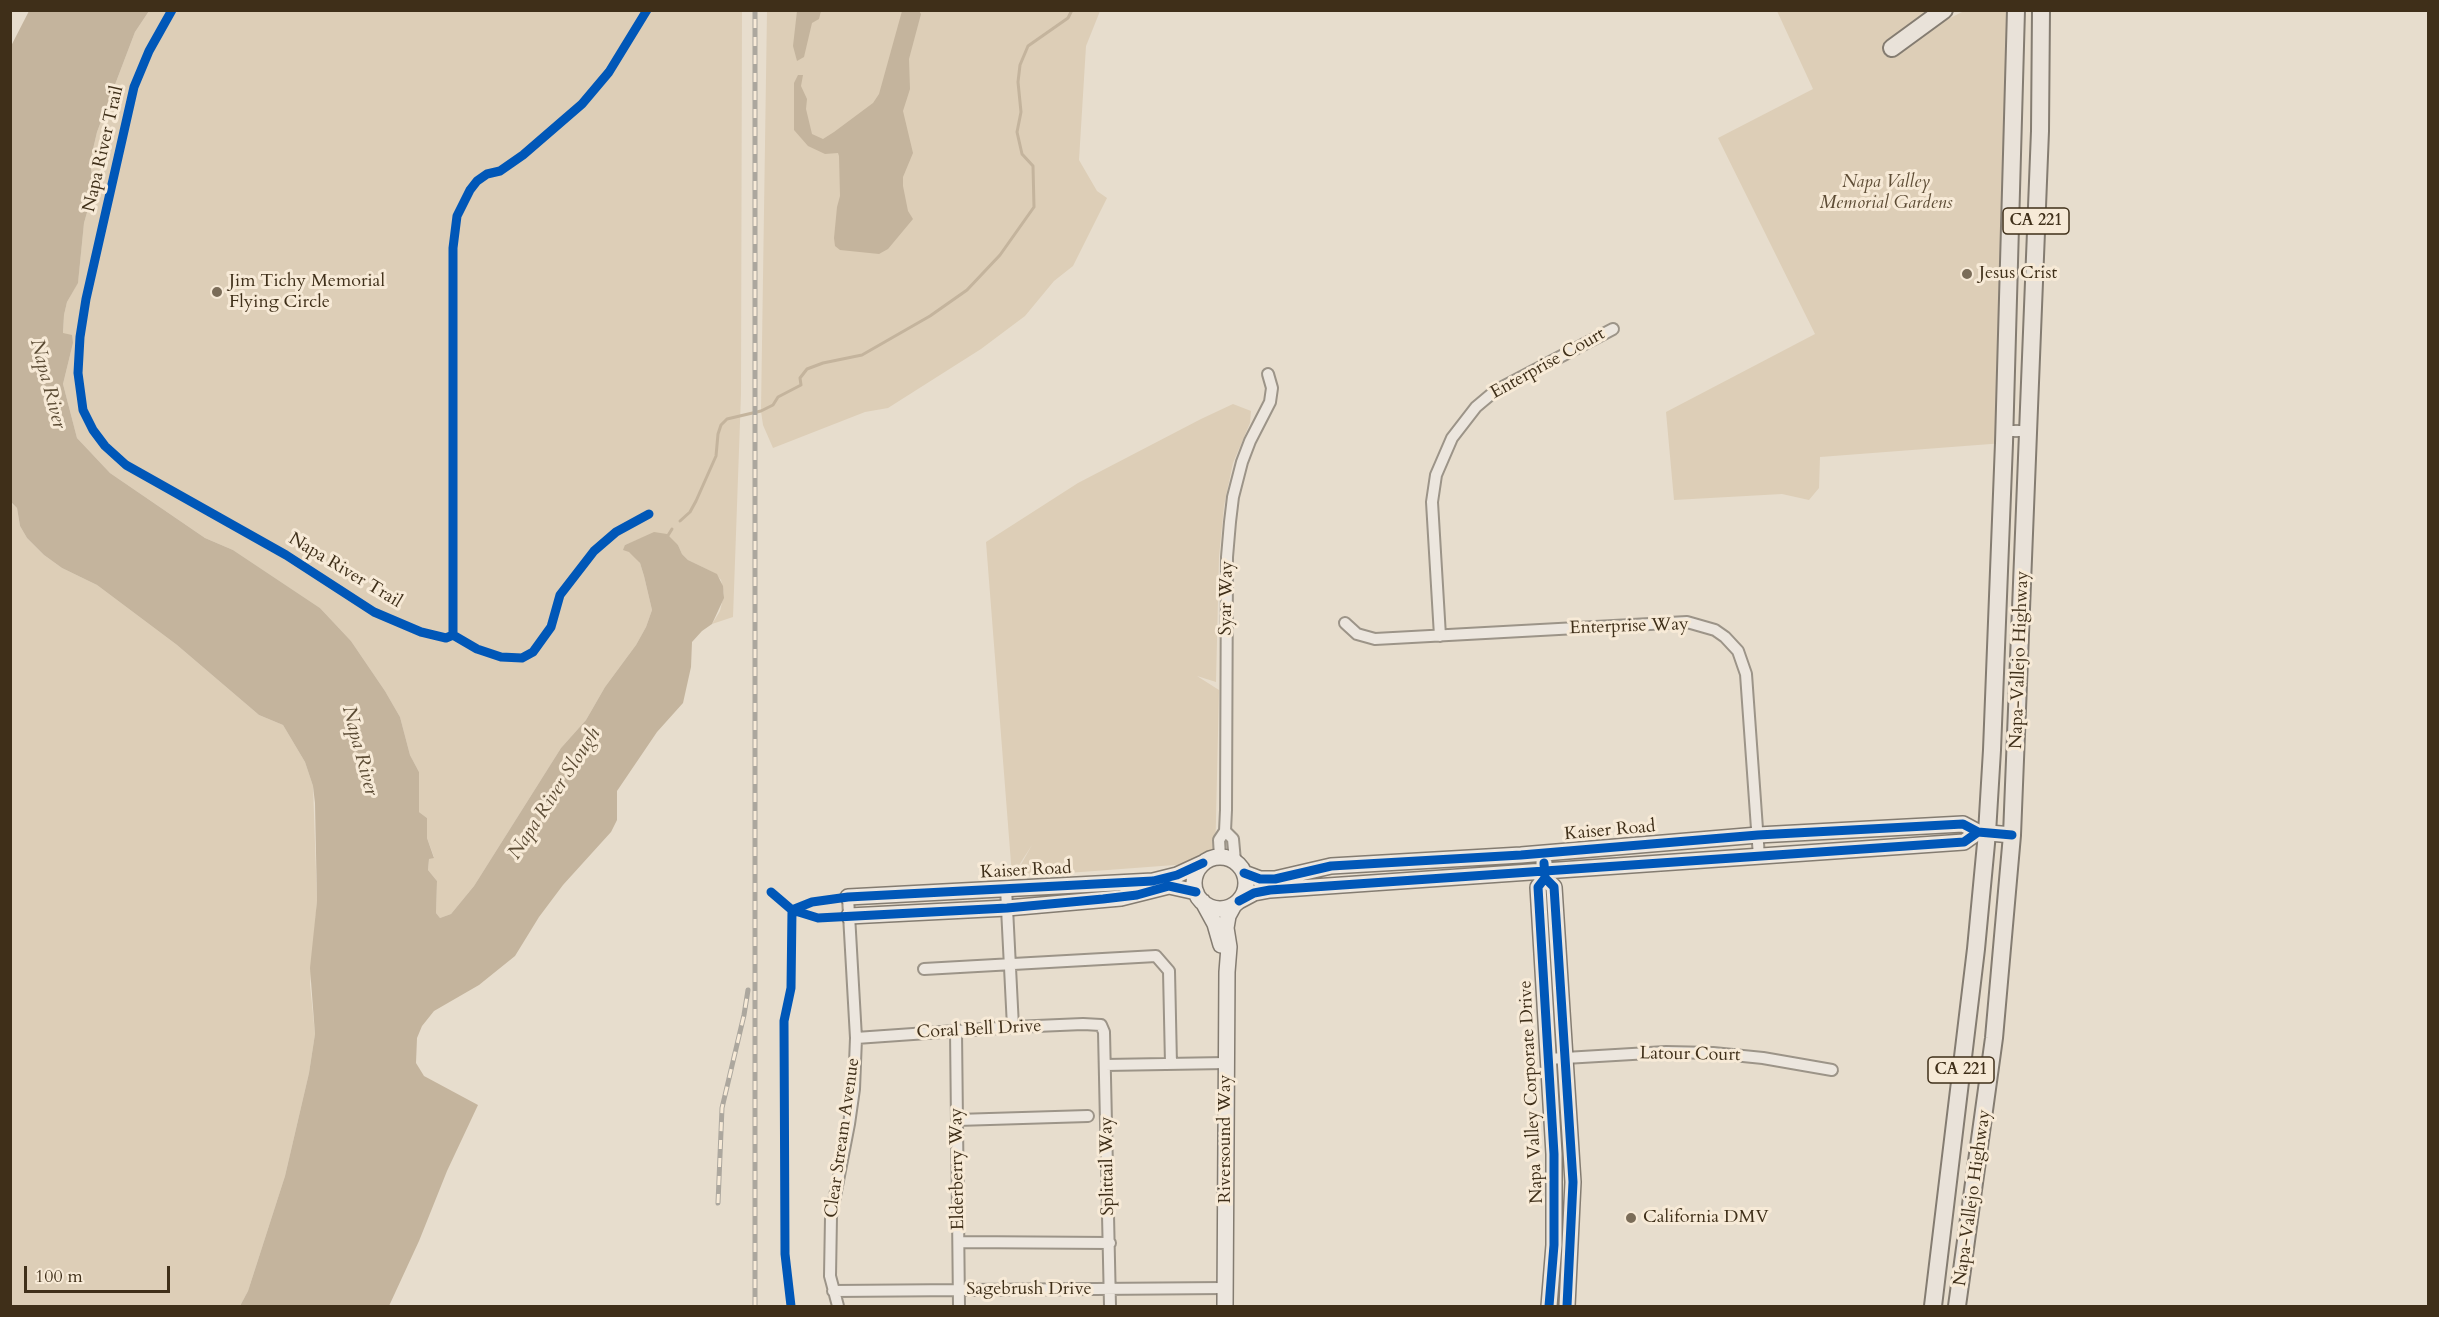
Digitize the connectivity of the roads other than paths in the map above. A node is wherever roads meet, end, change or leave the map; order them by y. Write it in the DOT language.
graph roads {
  1 [pos="1944,10"];
  2 [pos="2016,10"];
  3 [pos="2042,10"];
  4 [pos="1892,48"];
  5 [pos="1613,328"];
  6 [pos="1268,374"];
  7 [pos="2004,431"];
  8 [pos="2028,431"];
  9 [pos="1345,623"];
  10 [pos="1440,636"];
  11 [pos="1982,833"];
  12 [pos="1758,835"];
  13 [pos="2012,835"];
  14 [pos="1544,853"];
  15 [pos="1759,857"];
  16 [pos="1203,863"];
  17 [pos="1233,864"];
  18 [pos="1545,874"];
  19 [pos="1006,888"];
  20 [pos="848,897"];
  21 [pos="1200,897"];
  22 [pos="1236,903"];
  23 [pos="1007,908"];
  24 [pos="849,916"];
  25 [pos="1011,964"];
  26 [pos="924,969"];
  27 [pos="1227,972"];
  28 [pos="1101,1025"];
  29 [pos="1013,1027"];
  30 [pos="956,1031"];
  31 [pos="856,1038"];
  32 [pos="1566,1058"];
  33 [pos="1548,1059"];
  34 [pos="1226,1063"];
  35 [pos="1171,1064"];
  36 [pos="1105,1065"];
  37 [pos="1832,1070"];
  38 [pos="1088,1116"];
  39 [pos="957,1120"];
  40 [pos="960,1242"];
  41 [pos="1110,1243"];
  42 [pos="1225,1288"];
  43 [pos="1111,1290"];
  44 [pos="833,1291"];
  45 [pos="959,1291"];
  46 [pos="838,1306"];
  47 [pos="959,1306"];
  48 [pos="1110,1306"];
  49 [pos="1225,1306"];
  50 [pos="1549,1306"];
  51 [pos="1568,1306"];
  52 [pos="1933,1306"];
  53 [pos="1957,1306"];
  1 -- 4 [label="main road"];
  2 -- 7 [label="main road, Napa-Vallejo Highway / CA 221"];
  3 -- 8 [label="main road, Napa-Vallejo Highway / CA 221"];
  5 -- 10 [label="street, Enterprise Court"];
  6 -- 17 [label="street, Syar Way"];
  7 -- 8 [label="street"];
  7 -- 11 [label="main road, Napa-Vallejo Highway / CA 221"];
  8 -- 13 [label="main road, Napa-Vallejo Highway / CA 221"];
  9 -- 10 [label="street, Enterprise Way"];
  10 -- 12 [label="street, Enterprise Way"];
  11 -- 12 [label="street, Kaiser Road"];
  11 -- 13 [label="street, Kaiser Road"];
  11 -- 15 [label="street, Kaiser Road"];
  11 -- 52 [label="main road, Napa-Vallejo Highway / CA 221"];
  12 -- 14 [label="street, Kaiser Road"];
  12 -- 15 [label="street, Enterprise Way"];
  13 -- 53 [label="main road, Napa-Vallejo Highway / CA 221"];
  14 -- 17 [label="street, Kaiser Road"];
  14 -- 18 [label="street, Napa Valley Corporate Drive"];
  15 -- 18 [label="street, Kaiser Road"];
  16 -- 17 [label="street"];
  16 -- 19 [label="street, Kaiser Road"];
  16 -- 21 [label="street"];
  17 -- 22 [label="street"];
  18 -- 22 [label="street, Kaiser Road"];
  18 -- 32 [label="street, Napa Valley Corporate Drive"];
  18 -- 33 [label="street, Napa Valley Corporate Drive"];
  19 -- 20 [label="street, Kaiser Road"];
  19 -- 23 [label="street"];
  20 -- 24 [label="street, Clear Stream Avenue"];
  21 -- 22 [label="street"];
  21 -- 23 [label="street, Kaiser Road"];
  21 -- 27 [label="street, Riversound Way"];
  22 -- 27 [label="street, Riversound Way"];
  23 -- 24 [label="street, Kaiser Road"];
  23 -- 25 [label="street"];
  24 -- 31 [label="street, Clear Stream Avenue"];
  25 -- 26 [label="street"];
  25 -- 29 [label="street"];
  25 -- 35 [label="street"];
  27 -- 34 [label="street, Riversound Way"];
  28 -- 29 [label="street, Coral Bell Drive"];
  28 -- 36 [label="street, Splittail Way"];
  29 -- 30 [label="street, Coral Bell Drive"];
  30 -- 31 [label="street, Coral Bell Drive"];
  30 -- 39 [label="street, Elderberry Way"];
  31 -- 44 [label="street, Clear Stream Avenue"];
  32 -- 33 [label="street, Latour Court"];
  32 -- 37 [label="street, Latour Court"];
  32 -- 51 [label="street, Napa Valley Corporate Drive"];
  33 -- 50 [label="street, Napa Valley Corporate Drive"];
  34 -- 35 [label="street"];
  34 -- 42 [label="street, Riversound Way"];
  35 -- 36 [label="street"];
  36 -- 41 [label="street, Splittail Way"];
  38 -- 39 [label="street"];
  39 -- 40 [label="street, Elderberry Way"];
  40 -- 41 [label="street"];
  40 -- 45 [label="street, Elderberry Way"];
  41 -- 43 [label="street, Splittail Way"];
  42 -- 43 [label="street, Sagebrush Drive"];
  42 -- 49 [label="street, Riversound Way"];
  43 -- 45 [label="street, Sagebrush Drive"];
  43 -- 48 [label="street, Splittail Way"];
  44 -- 45 [label="street, Sagebrush Drive"];
  44 -- 46 [label="street, Clear Stream Avenue"];
  45 -- 47 [label="street, Elderberry Way"];
}
